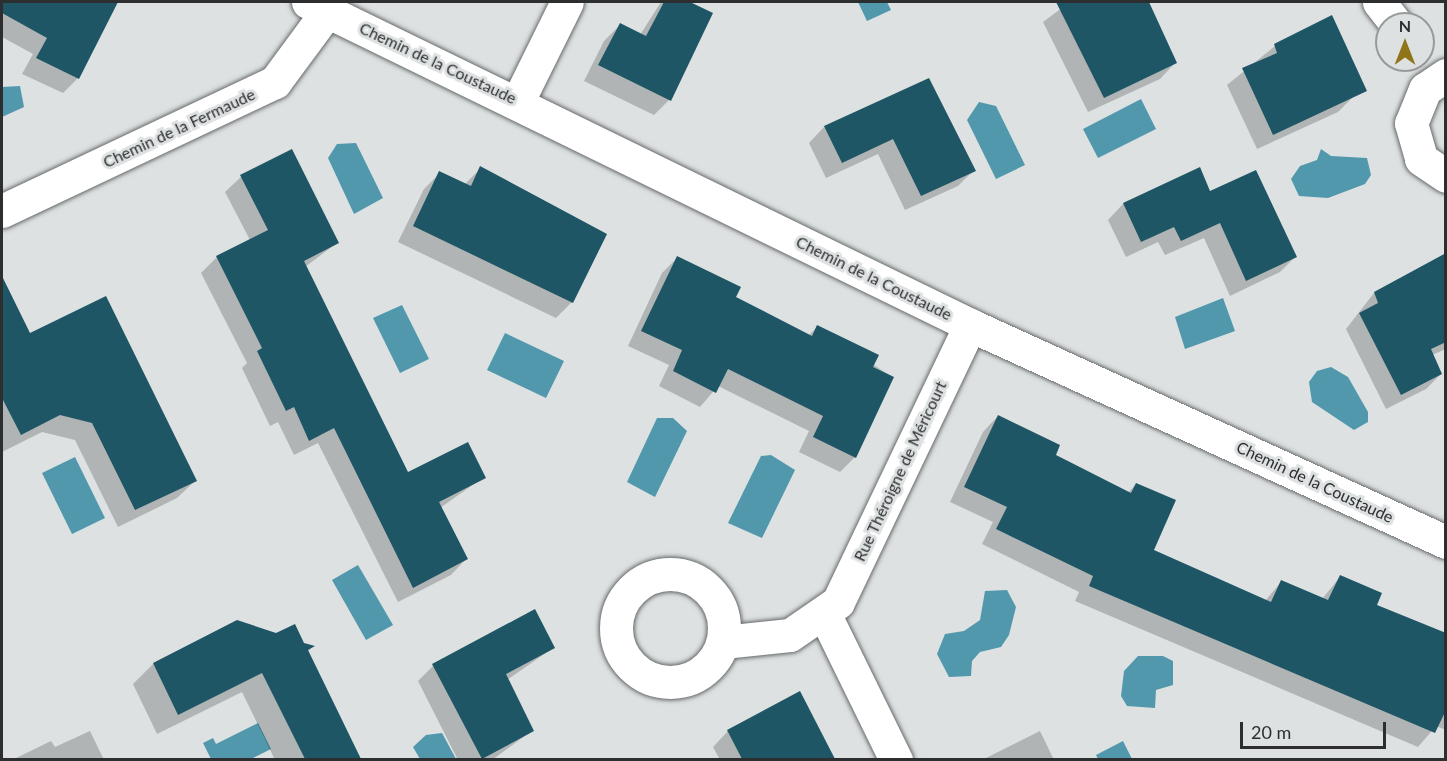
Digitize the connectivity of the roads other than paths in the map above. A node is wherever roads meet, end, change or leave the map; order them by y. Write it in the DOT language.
graph roads {
  1 [pos="567,2"];
  2 [pos="318,6"];
  3 [pos="1436,70"];
  4 [pos="518,101"];
  5 [pos="1446,176"];
  6 [pos="2,211"];
  7 [pos="970,325"];
  8 [pos="1446,542"];
  9 [pos="824,613"];
  10 [pos="723,642"];
  11 [pos="896,759"];
  1 -- 4 [label="street"];
  2 -- 4 [label="street, Chemin de la Coustaude"];
  2 -- 6 [label="street, Chemin de la Fermaude"];
  3 -- 5 [label="street"];
  4 -- 7 [label="street, Chemin de la Coustaude"];
  7 -- 8 [label="street, Chemin de la Coustaude"];
  7 -- 9 [label="street, Rue Théroigne de Méricourt"];
  9 -- 10 [label="street, Rue Théroigne de Méricourt"];
  9 -- 11 [label="street"];
}
